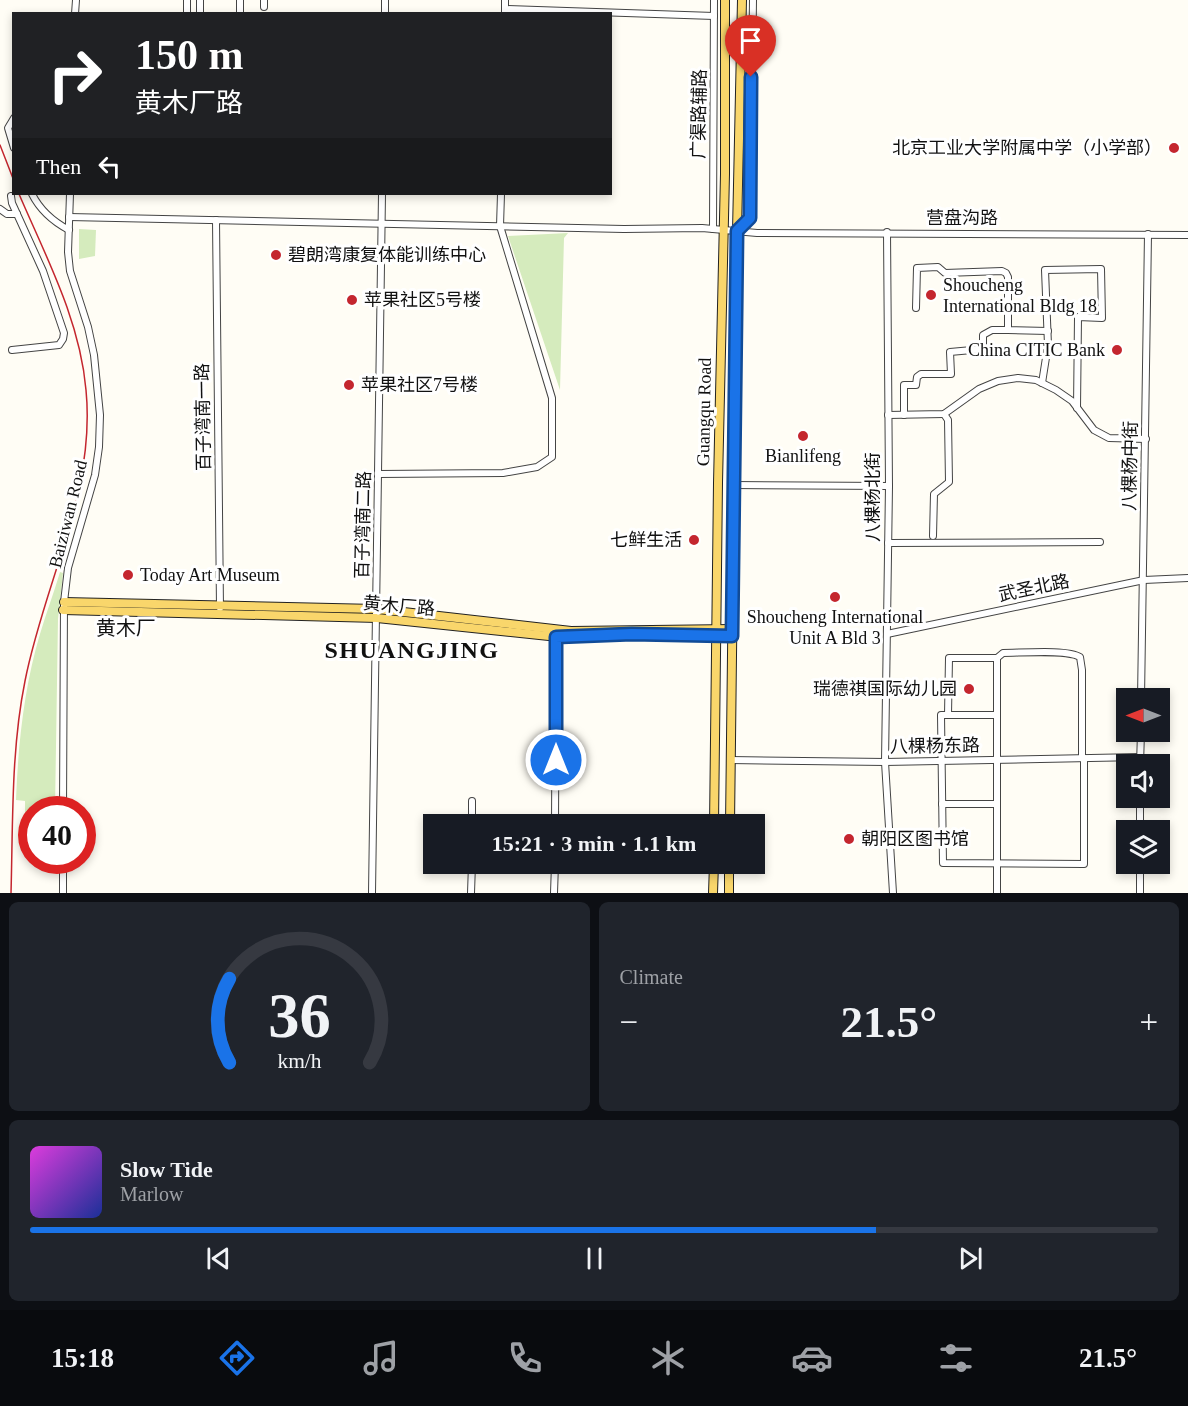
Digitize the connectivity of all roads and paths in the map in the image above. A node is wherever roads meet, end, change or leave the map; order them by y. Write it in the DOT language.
graph roads {
  1 [pos="506,0"];
  2 [pos="714,0"];
  3 [pos="725,0"];
  4 [pos="742,0"];
  5 [pos="753,0"];
  6 [pos="505,11"];
  7 [pos="547,12"];
  8 [pos="612,14"];
  9 [pos="714,16"];
  10 [pos="12,121"];
  11 [pos="12,141"];
  12 [pos="33,195"];
  13 [pos="70,195"];
  14 [pos="382,195"];
  15 [pos="501,195"];
  16 [pos="11,196"];
  17 [pos="0,209"];
  18 [pos="17,214"];
  19 [pos="69,217"];
  20 [pos="216,220"];
  21 [pos="382,223"];
  22 [pos="500,226"];
  23 [pos="713,229"];
  24 [pos="69,230"];
  25 [pos="723,230"];
  26 [pos="737,231"];
  27 [pos="887,232"];
  28 [pos="1148,234"];
  29 [pos="1188,235"];
  30 [pos="916,308"];
  31 [pos="1008,330"];
  32 [pos="1048,331"];
  33 [pos="12,350"];
  34 [pos="1042,357"];
  35 [pos="1042,380"];
  36 [pos="1077,408"];
  37 [pos="904,414"];
  38 [pos="944,414"];
  39 [pos="888,415"];
  40 [pos="1146,439"];
  41 [pos="379,474"];
  42 [pos="734,485"];
  43 [pos="889,486"];
  44 [pos="933,536"];
  45 [pos="1100,542"];
  46 [pos="888,543"];
  47 [pos="1188,578"];
  48 [pos="1144,580"];
  49 [pos="220,605"];
  50 [pos="64,606"];
  51 [pos="377,609"];
  52 [pos="220,614"];
  53 [pos="377,618"];
  54 [pos="718,632"];
  55 [pos="732,632"];
  56 [pos="556,633"];
  57 [pos="887,634"];
  58 [pos="997,658"];
  59 [pos="1142,688"];
  60 [pos="948,715"];
  61 [pos="997,715"];
  62 [pos="1116,757"];
  63 [pos="1083,758"];
  64 [pos="998,759"];
  65 [pos="730,760"];
  66 [pos="940,761"];
  67 [pos="885,762"];
  68 [pos="63,796"];
  69 [pos="472,801"];
  70 [pos="942,804"];
  71 [pos="997,804"];
  72 [pos="472,814"];
  73 [pos="555,814"];
  74 [pos="714,814"];
  75 [pos="730,814"];
  76 [pos="997,863"];
  77 [pos="63,874"];
  78 [pos="472,874"];
  79 [pos="555,874"];
  80 [pos="714,874"];
  81 [pos="729,874"];
  82 [pos="1140,874"];
  83 [pos="63,893"];
  84 [pos="372,893"];
  85 [pos="471,893"];
  86 [pos="554,893"];
  87 [pos="713,893"];
  88 [pos="729,893"];
  89 [pos="892,893"];
  90 [pos="997,893"];
  91 [pos="1140,893"];
  1 -- 6 [label="street"];
  2 -- 9 [label="street, 广渠路辅路"];
  3 -- 25 [label="main road, Guangqu Road"];
  4 -- 26 [label="main road, Guangqu Road"];
  5 -- 26 [label="street"];
  6 -- 7 [label="street"];
  8 -- 9 [label="street"];
  9 -- 23 [label="street, 广渠路辅路"];
  10 -- 11 [label="street"];
  12 -- 24 [label="street"];
  13 -- 19 [label="street, Baiziwan Road"];
  14 -- 21 [label="street, 百子湾南二路"];
  15 -- 22 [label="street"];
  16 -- 18 [label="street"];
  17 -- 18 [label="street"];
  18 -- 33 [label="street"];
  19 -- 20 [label="street, 营盘沟路"];
  19 -- 24 [label="street, Baiziwan Road"];
  20 -- 21 [label="street, 营盘沟路"];
  20 -- 49 [label="street, 百子湾南一路"];
  21 -- 22 [label="street, 营盘沟路"];
  21 -- 41 [label="street, 百子湾南二路"];
  22 -- 23 [label="street, 营盘沟路"];
  22 -- 41 [label="street"];
  23 -- 25 [label="street, 营盘沟路"];
  24 -- 50 [label="street, Baiziwan Road"];
  25 -- 26 [label="street, 营盘沟路"];
  25 -- 54 [label="main road, Guangqu Road"];
  26 -- 27 [label="street, 营盘沟路"];
  26 -- 42 [label="main road, Guangqu Road"];
  27 -- 28 [label="street, 营盘沟路"];
  27 -- 39 [label="street, 八棵杨北街"];
  28 -- 29 [label="street, 营盘沟路"];
  28 -- 40 [label="street, 八棵杨中街"];
  30 -- 31 [label="street"];
  31 -- 32 [label="street"];
  31 -- 37 [label="street"];
  32 -- 35 [label="street"];
  32 -- 36 [label="street"];
  34 -- 35 [label="street"];
  35 -- 36 [label="street"];
  35 -- 38 [label="street"];
  36 -- 40 [label="street"];
  37 -- 38 [label="street"];
  37 -- 39 [label="street"];
  38 -- 44 [label="street"];
  39 -- 43 [label="street, 八棵杨北街"];
  40 -- 48 [label="street, 八棵杨中街"];
  41 -- 51 [label="street, 百子湾南二路"];
  42 -- 43 [label="street"];
  42 -- 55 [label="main road, Guangqu Road"];
  43 -- 46 [label="street, 八棵杨北街"];
  45 -- 46 [label="street"];
  46 -- 57 [label="street, 八棵杨北街"];
  47 -- 48 [label="street, 武圣北路"];
  48 -- 57 [label="street, 武圣北路"];
  48 -- 59 [label="street, 八棵杨中街"];
  49 -- 50 [label="main road, 黄木厂路"];
  49 -- 51 [label="main road, 黄木厂路"];
  49 -- 52 [label="street, 百子湾南一路"];
  50 -- 52 [label="main road, 黄木厂路"];
  50 -- 68 [label="street, Baiziwan Road"];
  51 -- 53 [label="street, 百子湾南二路"];
  51 -- 56 [label="main road, 黄木厂路"];
  52 -- 53 [label="main road, 黄木厂路"];
  53 -- 56 [label="main road, 黄木厂路"];
  53 -- 84 [label="street, 百子湾南二路"];
  54 -- 55 [label="main road, 黄木厂路"];
  54 -- 56 [label="main road, 黄木厂路"];
  54 -- 74 [label="main road, Guangqu Road"];
  55 -- 65 [label="main road, Guangqu Road"];
  56 -- 73 [label="street"];
  57 -- 67 [label="street, 八棵杨北街"];
  58 -- 60 [label="street"];
  58 -- 61 [label="street"];
  58 -- 63 [label="street"];
  60 -- 61 [label="street"];
  60 -- 66 [label="street"];
  61 -- 64 [label="street"];
  62 -- 63 [label="street, 八棵杨东路"];
  63 -- 64 [label="street, 八棵杨东路"];
  63 -- 76 [label="street"];
  64 -- 66 [label="street, 八棵杨东路"];
  64 -- 71 [label="street"];
  65 -- 67 [label="street, 八棵杨东路"];
  65 -- 75 [label="main road, Guangqu Road"];
  66 -- 67 [label="street, 八棵杨东路"];
  66 -- 70 [label="street"];
  67 -- 89 [label="street, 八棵杨北街"];
  69 -- 72 [label="street"];
  70 -- 71 [label="street"];
  70 -- 76 [label="street"];
  71 -- 76 [label="street"];
  76 -- 90 [label="street"];
  77 -- 83 [label="street"];
  78 -- 85 [label="street"];
  79 -- 86 [label="street"];
  80 -- 87 [label="main road"];
  81 -- 88 [label="main road"];
  82 -- 91 [label="street"];
}
